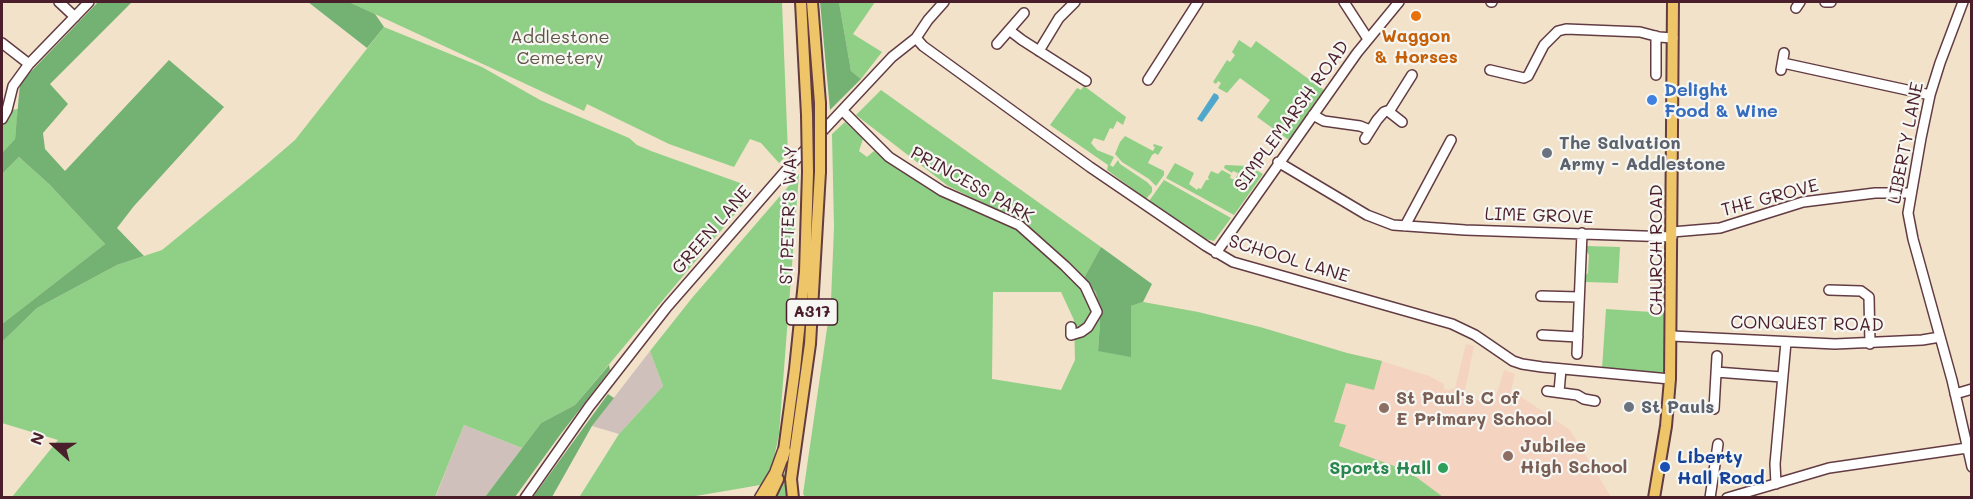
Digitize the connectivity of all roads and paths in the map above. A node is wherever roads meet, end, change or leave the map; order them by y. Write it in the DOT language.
graph roads {
  1 [pos="59,2"];
  2 [pos="89,2"];
  3 [pos="801,2"];
  4 [pos="812,2"];
  5 [pos="944,2"];
  6 [pos="1075,2"];
  7 [pos="1198,2"];
  8 [pos="1344,2"];
  9 [pos="1400,2"];
  10 [pos="1673,2"];
  11 [pos="1825,2"];
  12 [pos="1831,2"];
  13 [pos="1963,2"];
  14 [pos="1024,13"];
  15 [pos="75,16"];
  16 [pos="1009,30"];
  17 [pos="1656,36"];
  18 [pos="916,38"];
  19 [pos="1673,38"];
  20 [pos="1368,39"];
  21 [pos="2,43"];
  22 [pos="997,44"];
  23 [pos="1039,51"];
  24 [pos="1783,62"];
  25 [pos="29,64"];
  26 [pos="1490,70"];
  27 [pos="1412,75"];
  28 [pos="1656,75"];
  29 [pos="1148,80"];
  30 [pos="1086,81"];
  31 [pos="1930,95"];
  32 [pos="843,111"];
  33 [pos="1388,111"];
  34 [pos="1313,115"];
  35 [pos="2,119"];
  36 [pos="1402,122"];
  37 [pos="1370,130"];
  38 [pos="1365,139"];
  39 [pos="1450,140"];
  40 [pos="1278,162"];
  41 [pos="1911,193"];
  42 [pos="1405,226"];
  43 [pos="1582,233"];
  44 [pos="1672,235"];
  45 [pos="1216,253"];
  46 [pos="1829,290"];
  47 [pos="1541,296"];
  48 [pos="1579,297"];
  49 [pos="1071,327"];
  50 [pos="1542,335"];
  51 [pos="1672,336"];
  52 [pos="1940,336"];
  53 [pos="1578,337"];
  54 [pos="1786,342"];
  55 [pos="1870,344"];
  56 [pos="1577,354"];
  57 [pos="1717,356"];
  58 [pos="1561,369"];
  59 [pos="1716,372"];
  60 [pos="1782,377"];
  61 [pos="1670,379"];
  62 [pos="1971,389"];
  63 [pos="1547,391"];
  64 [pos="1559,392"];
  65 [pos="1955,394"];
  66 [pos="1595,401"];
  67 [pos="1714,409"];
  68 [pos="1718,444"];
  69 [pos="1967,448"];
  70 [pos="784,451"];
  71 [pos="1971,467"];
  72 [pos="1776,484"];
  73 [pos="525,498"];
  74 [pos="761,498"];
  75 [pos="769,498"];
  76 [pos="793,498"];
  77 [pos="1654,498"];
  78 [pos="1710,498"];
  79 [pos="1727,498"];
  1 -- 15 [label="street"];
  2 -- 15 [label="street"];
  3 -- 70 [label="main road, ST PETER'S WAY / A317, bridge"];
  4 -- 76 [label="main road, ST PETER'S WAY / A317, bridge"];
  5 -- 18 [label="street, GREEN LANE"];
  6 -- 23 [label="street"];
  7 -- 29 [label="street"];
  8 -- 20 [label="street"];
  9 -- 20 [label="street, SIMPLEMARSH ROAD"];
  10 -- 19 [label="main road, CHURCH ROAD"];
  11 -- 12 [label="street"];
  13 -- 31 [label="street, LIBERTY LANE"];
  14 -- 16 [label="street"];
  15 -- 25 [label="street"];
  16 -- 22 [label="street"];
  16 -- 23 [label="street"];
  17 -- 19 [label="street"];
  17 -- 26 [label="street"];
  17 -- 28 [label="street"];
  18 -- 32 [label="street, GREEN LANE"];
  18 -- 45 [label="street, SCHOOL LANE"];
  19 -- 44 [label="main road, CHURCH ROAD"];
  20 -- 34 [label="street, SIMPLEMARSH ROAD"];
  21 -- 25 [label="street"];
  23 -- 30 [label="street"];
  24 -- 31 [label="street"];
  25 -- 35 [label="street"];
  27 -- 33 [label="street"];
  31 -- 41 [label="street, LIBERTY LANE"];
  32 -- 49 [label="street, PRINCESS PARK"];
  32 -- 73 [label="street, GREEN LANE"];
  33 -- 36 [label="street"];
  33 -- 37 [label="street"];
  34 -- 37 [label="street"];
  34 -- 40 [label="street, SIMPLEMARSH ROAD"];
  37 -- 38 [label="street"];
  39 -- 42 [label="street"];
  40 -- 42 [label="street, LIME GROVE"];
  40 -- 45 [label="street, SIMPLEMARSH ROAD"];
  41 -- 44 [label="street, THE GROVE"];
  41 -- 52 [label="street, LIBERTY LANE"];
  42 -- 43 [label="street, LIME GROVE"];
  43 -- 44 [label="street, LIME GROVE"];
  43 -- 48 [label="street"];
  44 -- 51 [label="main road, CHURCH ROAD"];
  45 -- 58 [label="street, SCHOOL LANE"];
  46 -- 55 [label="street"];
  47 -- 48 [label="street"];
  48 -- 53 [label="street"];
  50 -- 53 [label="street"];
  51 -- 54 [label="street, CONQUEST ROAD"];
  51 -- 61 [label="main road, CHURCH ROAD"];
  52 -- 55 [label="street, CONQUEST ROAD"];
  52 -- 65 [label="street, LIBERTY LANE"];
  53 -- 56 [label="street"];
  54 -- 55 [label="street, CONQUEST ROAD"];
  54 -- 60 [label="street"];
  57 -- 59 [label="street"];
  58 -- 61 [label="street, SCHOOL LANE"];
  58 -- 64 [label="street"];
  59 -- 60 [label="street"];
  59 -- 67 [label="street"];
  60 -- 72 [label="street"];
  61 -- 77 [label="main road, CHURCH ROAD"];
  62 -- 65 [label="street"];
  63 -- 64 [label="street"];
  64 -- 66 [label="street"];
  65 -- 69 [label="street, LIBERTY LANE"];
  68 -- 78 [label="street"];
  69 -- 71 [label="street, LIBERTY LANE"];
  69 -- 72 [label="street"];
  70 -- 74 [label="highway"];
  70 -- 75 [label="main road, ST PETER'S WAY / A317"];
  72 -- 79 [label="street"];
}
